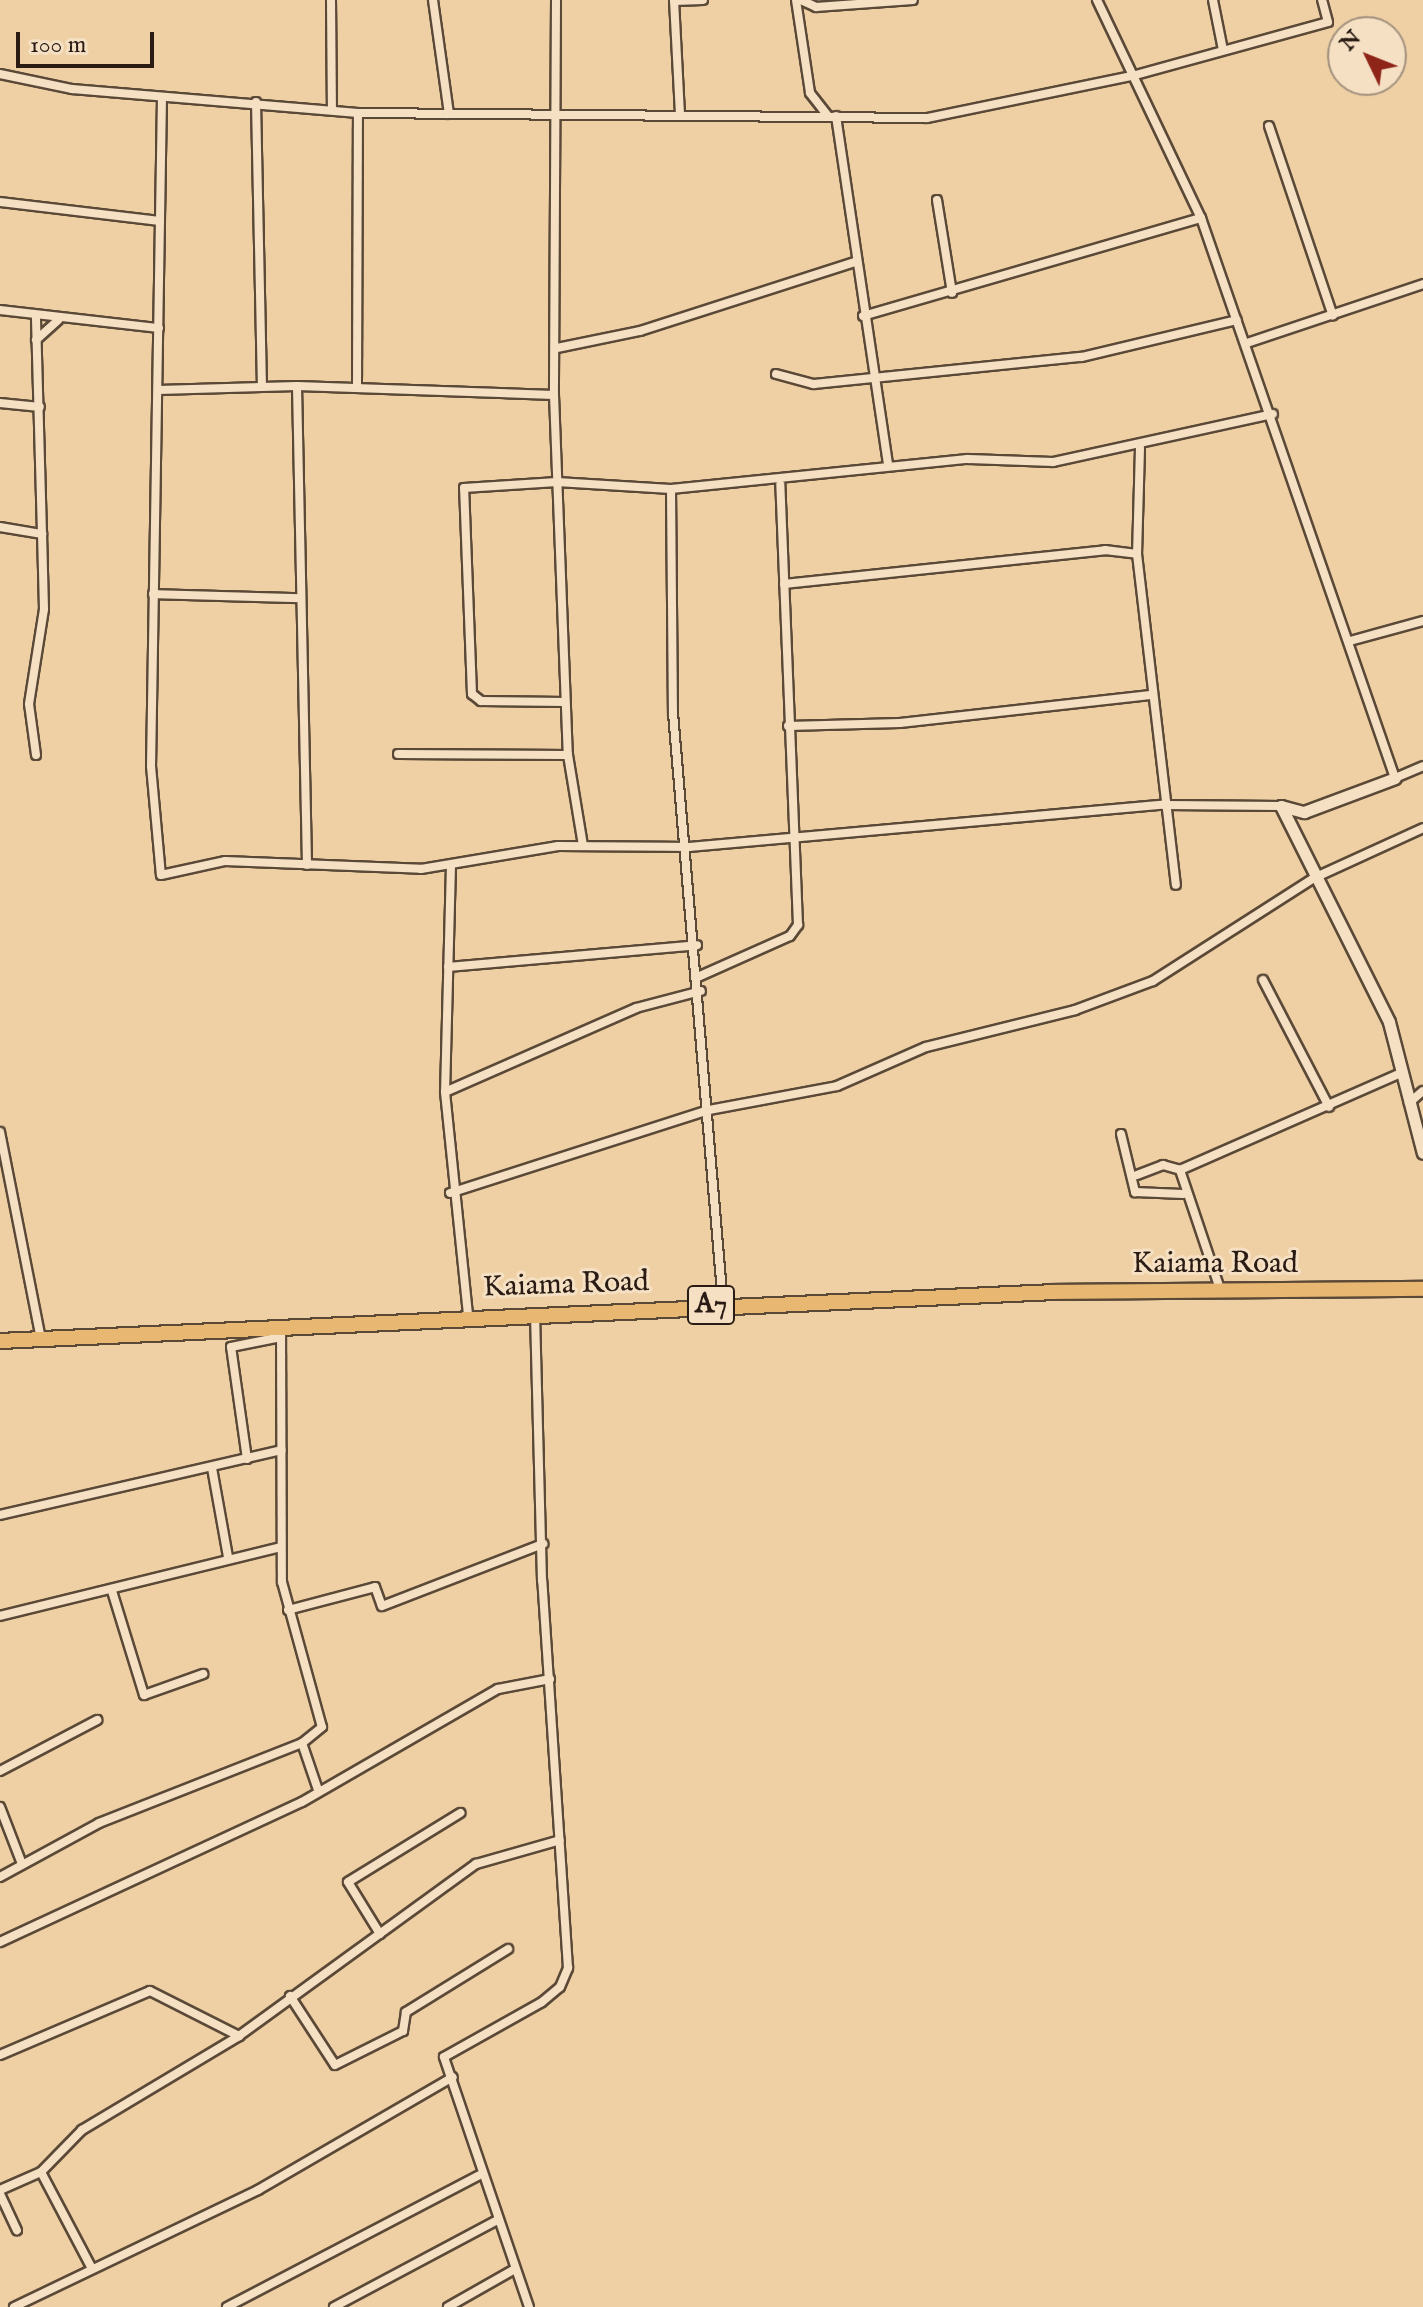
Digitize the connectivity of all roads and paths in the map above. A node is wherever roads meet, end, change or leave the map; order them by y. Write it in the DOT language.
graph roads {
  1 [pos="331,0"];
  2 [pos="433,0"];
  3 [pos="556,0"];
  4 [pos="674,0"];
  5 [pos="703,0"];
  6 [pos="799,0"];
  7 [pos="913,0"];
  8 [pos="1097,0"];
  9 [pos="1213,0"];
  10 [pos="1322,0"];
  11 [pos="1223,50"];
  12 [pos="0,74"];
  13 [pos="1132,76"];
  14 [pos="162,97"];
  15 [pos="256,102"];
  16 [pos="332,110"];
  17 [pos="358,113"];
  18 [pos="449,114"];
  19 [pos="680,115"];
  20 [pos="832,116"];
  21 [pos="556,120"];
  22 [pos="1269,126"];
  23 [pos="937,200"];
  24 [pos="0,202"];
  25 [pos="1201,218"];
  26 [pos="160,221"];
  27 [pos="855,262"];
  28 [pos="1423,284"];
  29 [pos="952,293"];
  30 [pos="0,310"];
  31 [pos="863,316"];
  32 [pos="1333,316"];
  33 [pos="36,318"];
  34 [pos="58,320"];
  35 [pos="1237,320"];
  36 [pos="159,328"];
  37 [pos="36,340"];
  38 [pos="1247,343"];
  39 [pos="557,348"];
  40 [pos="776,374"];
  41 [pos="877,379"];
  42 [pos="262,386"];
  43 [pos="297,386"];
  44 [pos="357,388"];
  45 [pos="158,390"];
  46 [pos="554,395"];
  47 [pos="0,403"];
  48 [pos="40,407"];
  49 [pos="1273,414"];
  50 [pos="1140,448"];
  51 [pos="888,466"];
  52 [pos="557,482"];
  53 [pos="780,484"];
  54 [pos="671,489"];
  55 [pos="0,527"];
  56 [pos="42,534"];
  57 [pos="1137,554"];
  58 [pos="784,584"];
  59 [pos="153,594"];
  60 [pos="297,598"];
  61 [pos="1423,621"];
  62 [pos="1350,641"];
  63 [pos="1150,695"];
  64 [pos="565,702"];
  65 [pos="788,726"];
  66 [pos="398,754"];
  67 [pos="36,755"];
  68 [pos="568,755"];
  69 [pos="1423,766"];
  70 [pos="1395,778"];
  71 [pos="1164,805"];
  72 [pos="1281,806"];
  73 [pos="1423,828"];
  74 [pos="791,833"];
  75 [pos="583,846"];
  76 [pos="689,847"];
  77 [pos="307,865"];
  78 [pos="451,865"];
  79 [pos="1314,878"];
  80 [pos="1176,885"];
  81 [pos="697,945"];
  82 [pos="448,967"];
  83 [pos="700,976"];
  84 [pos="1263,980"];
  85 [pos="701,991"];
  86 [pos="1401,1073"];
  87 [pos="1423,1091"];
  88 [pos="445,1092"];
  89 [pos="1409,1103"];
  90 [pos="1329,1107"];
  91 [pos="709,1110"];
  92 [pos="0,1132"];
  93 [pos="1121,1134"];
  94 [pos="1423,1153"];
  95 [pos="1180,1170"];
  96 [pos="1137,1175"];
  97 [pos="450,1193"];
  98 [pos="1183,1194"];
  99 [pos="1220,1289"];
  100 [pos="1423,1289"];
  101 [pos="723,1305"];
  102 [pos="535,1313"];
  103 [pos="468,1314"];
  104 [pos="281,1332"];
  105 [pos="41,1340"];
  106 [pos="0,1341"];
  107 [pos="282,1450"];
  108 [pos="247,1459"];
  109 [pos="212,1468"];
  110 [pos="0,1515"];
  111 [pos="543,1544"];
  112 [pos="280,1547"];
  113 [pos="228,1557"];
  114 [pos="112,1591"];
  115 [pos="288,1610"];
  116 [pos="0,1616"];
  117 [pos="203,1674"];
  118 [pos="550,1679"];
  119 [pos="97,1720"];
  120 [pos="302,1743"];
  121 [pos="0,1771"];
  122 [pos="318,1790"];
  123 [pos="0,1807"];
  124 [pos="460,1813"];
  125 [pos="560,1840"];
  126 [pos="22,1864"];
  127 [pos="0,1877"];
  128 [pos="380,1934"];
  129 [pos="0,1942"];
  130 [pos="508,1949"];
  131 [pos="290,1996"];
  132 [pos="239,2036"];
  133 [pos="0,2055"];
  134 [pos="453,2077"];
  135 [pos="41,2172"];
  136 [pos="479,2175"];
  137 [pos="0,2192"];
  138 [pos="496,2221"];
  139 [pos="17,2230"];
  140 [pos="91,2267"];
  141 [pos="515,2269"];
  142 [pos="14,2307"];
  143 [pos="227,2307"];
  144 [pos="334,2307"];
  145 [pos="448,2307"];
  146 [pos="529,2307"];
  1 -- 16 [label="street"];
  2 -- 18 [label="street"];
  3 -- 21 [label="street"];
  4 -- 5 [label="street"];
  4 -- 19 [label="street"];
  6 -- 7 [label="street"];
  6 -- 20 [label="street"];
  8 -- 13 [label="street"];
  9 -- 11 [label="street"];
  10 -- 11 [label="street"];
  11 -- 13 [label="street"];
  12 -- 14 [label="street"];
  13 -- 20 [label="street"];
  13 -- 25 [label="street"];
  14 -- 15 [label="street"];
  14 -- 26 [label="street"];
  15 -- 16 [label="street"];
  15 -- 42 [label="street"];
  16 -- 17 [label="street"];
  17 -- 18 [label="street"];
  17 -- 44 [label="street"];
  18 -- 21 [label="street"];
  19 -- 20 [label="street"];
  19 -- 21 [label="street"];
  20 -- 27 [label="street"];
  21 -- 39 [label="street"];
  22 -- 32 [label="street"];
  23 -- 29 [label="street"];
  24 -- 26 [label="street"];
  25 -- 29 [label="street"];
  25 -- 35 [label="street"];
  26 -- 36 [label="street"];
  27 -- 31 [label="street"];
  27 -- 39 [label="street"];
  28 -- 32 [label="street"];
  29 -- 31 [label="street"];
  30 -- 33 [label="street"];
  31 -- 41 [label="street"];
  32 -- 38 [label="street"];
  33 -- 34 [label="street"];
  33 -- 37 [label="street"];
  34 -- 36 [label="street"];
  34 -- 37 [label="street"];
  35 -- 38 [label="street"];
  35 -- 41 [label="street"];
  36 -- 45 [label="street"];
  37 -- 48 [label="street"];
  38 -- 49 [label="street"];
  39 -- 46 [label="street"];
  40 -- 41 [label="street"];
  41 -- 51 [label="street"];
  42 -- 43 [label="street"];
  42 -- 45 [label="street"];
  43 -- 44 [label="street"];
  43 -- 60 [label="street"];
  44 -- 46 [label="street"];
  45 -- 59 [label="street"];
  46 -- 52 [label="street"];
  47 -- 48 [label="street"];
  48 -- 56 [label="street"];
  49 -- 50 [label="street"];
  49 -- 62 [label="street"];
  50 -- 51 [label="street"];
  50 -- 57 [label="street"];
  51 -- 53 [label="street"];
  52 -- 54 [label="street"];
  52 -- 64 [label="street"];
  52 -- 64 [label="street"];
  53 -- 54 [label="street"];
  53 -- 58 [label="street"];
  54 -- 76 [label="street"];
  55 -- 56 [label="street"];
  56 -- 67 [label="street"];
  57 -- 58 [label="street"];
  57 -- 63 [label="street"];
  58 -- 65 [label="street"];
  59 -- 60 [label="street"];
  59 -- 77 [label="street"];
  60 -- 77 [label="street"];
  61 -- 62 [label="street"];
  62 -- 70 [label="street"];
  63 -- 65 [label="street"];
  63 -- 71 [label="street"];
  64 -- 68 [label="street"];
  65 -- 74 [label="street"];
  66 -- 68 [label="street"];
  68 -- 75 [label="street"];
  69 -- 70 [label="street"];
  70 -- 72 [label="street"];
  71 -- 72 [label="street"];
  71 -- 74 [label="street"];
  71 -- 80 [label="street"];
  72 -- 79 [label="street"];
  73 -- 79 [label="street"];
  74 -- 76 [label="street"];
  74 -- 83 [label="street"];
  75 -- 76 [label="street"];
  75 -- 78 [label="street"];
  76 -- 81 [label="street"];
  77 -- 78 [label="street"];
  78 -- 82 [label="street"];
  79 -- 86 [label="street"];
  79 -- 91 [label="street"];
  81 -- 82 [label="street"];
  81 -- 83 [label="street"];
  82 -- 88 [label="street"];
  83 -- 85 [label="street"];
  84 -- 90 [label="street"];
  85 -- 88 [label="street"];
  85 -- 91 [label="street"];
  86 -- 89 [label="street"];
  86 -- 90 [label="street"];
  87 -- 89 [label="street"];
  88 -- 97 [label="street"];
  89 -- 94 [label="street"];
  90 -- 95 [label="street"];
  91 -- 97 [label="street"];
  91 -- 101 [label="street"];
  92 -- 105 [label="street"];
  93 -- 96 [label="street"];
  95 -- 96 [label="street"];
  95 -- 98 [label="street"];
  96 -- 98 [label="street"];
  97 -- 103 [label="street"];
  98 -- 99 [label="street"];
  99 -- 100 [label="highway, Kaiama Road / A7"];
  99 -- 101 [label="highway, Kaiama Road / A7"];
  101 -- 102 [label="highway, Kaiama Road / A7"];
  102 -- 103 [label="highway, Kaiama Road / A7"];
  102 -- 111 [label="street"];
  103 -- 104 [label="highway, Kaiama Road / A7"];
  104 -- 105 [label="highway, Kaiama Road / A7"];
  104 -- 107 [label="street"];
  104 -- 108 [label="street"];
  105 -- 106 [label="highway, Kaiama Road / A7"];
  107 -- 108 [label="street"];
  107 -- 112 [label="street"];
  108 -- 109 [label="street"];
  109 -- 110 [label="street"];
  109 -- 113 [label="street"];
  111 -- 115 [label="street"];
  111 -- 118 [label="street"];
  112 -- 113 [label="street"];
  112 -- 115 [label="street"];
  113 -- 114 [label="street"];
  114 -- 116 [label="street"];
  114 -- 117 [label="street"];
  115 -- 120 [label="street"];
  118 -- 122 [label="street"];
  118 -- 125 [label="street"];
  119 -- 121 [label="street"];
  120 -- 122 [label="street"];
  120 -- 126 [label="street"];
  122 -- 129 [label="street"];
  123 -- 126 [label="street"];
  124 -- 128 [label="street"];
  125 -- 128 [label="street"];
  125 -- 134 [label="street"];
  126 -- 127 [label="street"];
  128 -- 131 [label="street"];
  130 -- 131 [label="street"];
  131 -- 132 [label="street"];
  132 -- 133 [label="street"];
  132 -- 135 [label="street"];
  134 -- 136 [label="street"];
  134 -- 140 [label="street"];
  135 -- 137 [label="street"];
  135 -- 140 [label="street"];
  136 -- 138 [label="street"];
  136 -- 143 [label="street"];
  137 -- 139 [label="street"];
  138 -- 141 [label="street"];
  138 -- 144 [label="street"];
  140 -- 142 [label="street"];
  141 -- 145 [label="street"];
  141 -- 146 [label="street"];
}
